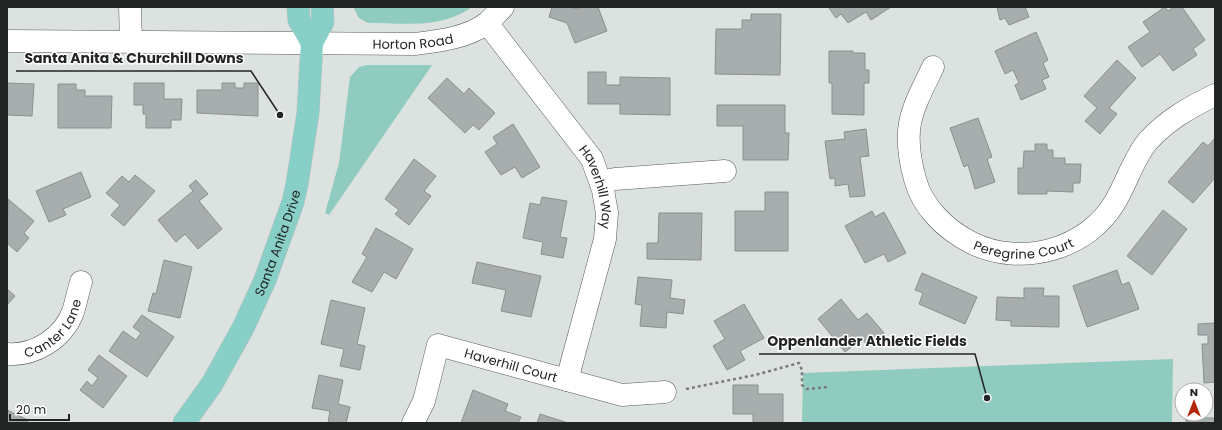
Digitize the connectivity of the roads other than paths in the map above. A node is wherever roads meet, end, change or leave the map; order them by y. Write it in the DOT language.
graph roads {
  1 [pos="130,7"];
  2 [pos="298,7"];
  3 [pos="322,7"];
  4 [pos="503,7"];
  5 [pos="487,23"];
  6 [pos="7,41"];
  7 [pos="131,41"];
  8 [pos="312,43"];
  9 [pos="933,67"];
  10 [pos="1215,95"];
  11 [pos="725,171"];
  12 [pos="601,182"];
  13 [pos="81,282"];
  14 [pos="7,354"];
  15 [pos="567,380"];
  16 [pos="665,392"];
  17 [pos="184,423"];
  18 [pos="413,423"];
  1 -- 7 [label="street"];
  2 -- 8 [label="main road"];
  3 -- 8 [label="main road, Santa Anita Drive"];
  4 -- 5 [label="street, Horton Road"];
  5 -- 8 [label="street, Horton Road"];
  5 -- 12 [label="street, Haverhill Way"];
  6 -- 7 [label="street, Horton Road"];
  7 -- 8 [label="street, Horton Road"];
  8 -- 17 [label="main road, Santa Anita Drive"];
  9 -- 10 [label="street, Peregrine Court"];
  11 -- 12 [label="street"];
  12 -- 15 [label="street, Haverhill Way"];
  13 -- 14 [label="street, Canter Lane"];
  15 -- 16 [label="street, Haverhill Court"];
  15 -- 18 [label="street, Haverhill Court"];
}
